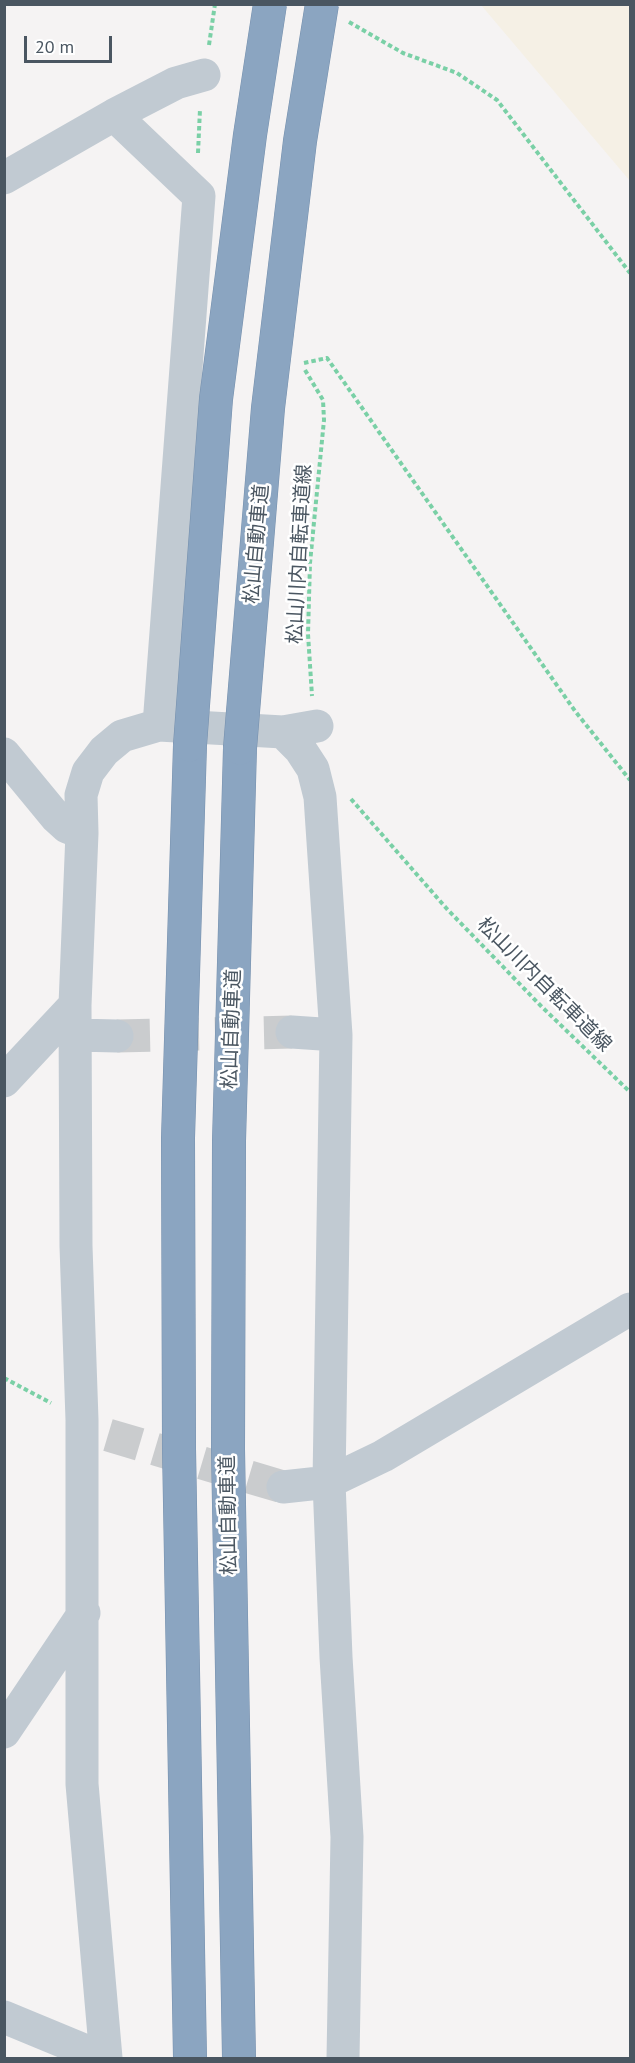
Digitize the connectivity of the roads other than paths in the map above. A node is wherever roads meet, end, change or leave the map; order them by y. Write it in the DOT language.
graph roads {
  1 [pos="270,4"];
  2 [pos="334,13"];
  3 [pos="204,75"];
  4 [pos="114,115"];
  5 [pos="4,178"];
  6 [pos="159,724"];
  7 [pos="317,726"];
  8 [pos="282,732"];
  9 [pos="4,754"];
  10 [pos="82,833"];
  11 [pos="76,1020"];
  12 [pos="292,1032"];
  13 [pos="336,1035"];
  14 [pos="117,1036"];
  15 [pos="4,1081"];
  16 [pos="630,1309"];
  17 [pos="329,1482"];
  18 [pos="283,1487"];
  19 [pos="84,1613"];
  20 [pos="4,1732"];
  21 [pos="4,2017"];
  22 [pos="105,2058"];
  23 [pos="190,2058"];
  24 [pos="239,2058"];
  25 [pos="343,2058"];
  1 -- 23 [label="highway, bridge"];
  2 -- 24 [label="highway, 松山自動車道, bridge"];
  3 -- 4 [label="street"];
  4 -- 5 [label="street"];
  4 -- 6 [label="street"];
  6 -- 8 [label="street"];
  6 -- 10 [label="street"];
  7 -- 8 [label="street"];
  8 -- 13 [label="street"];
  9 -- 10 [label="street"];
  10 -- 11 [label="street"];
  11 -- 14 [label="street"];
  11 -- 15 [label="street"];
  11 -- 19 [label="street"];
  12 -- 13 [label="street"];
  13 -- 17 [label="street"];
  16 -- 17 [label="street"];
  17 -- 18 [label="street"];
  17 -- 25 [label="street"];
  19 -- 20 [label="street"];
  19 -- 22 [label="street"];
  21 -- 22 [label="street"];
}
